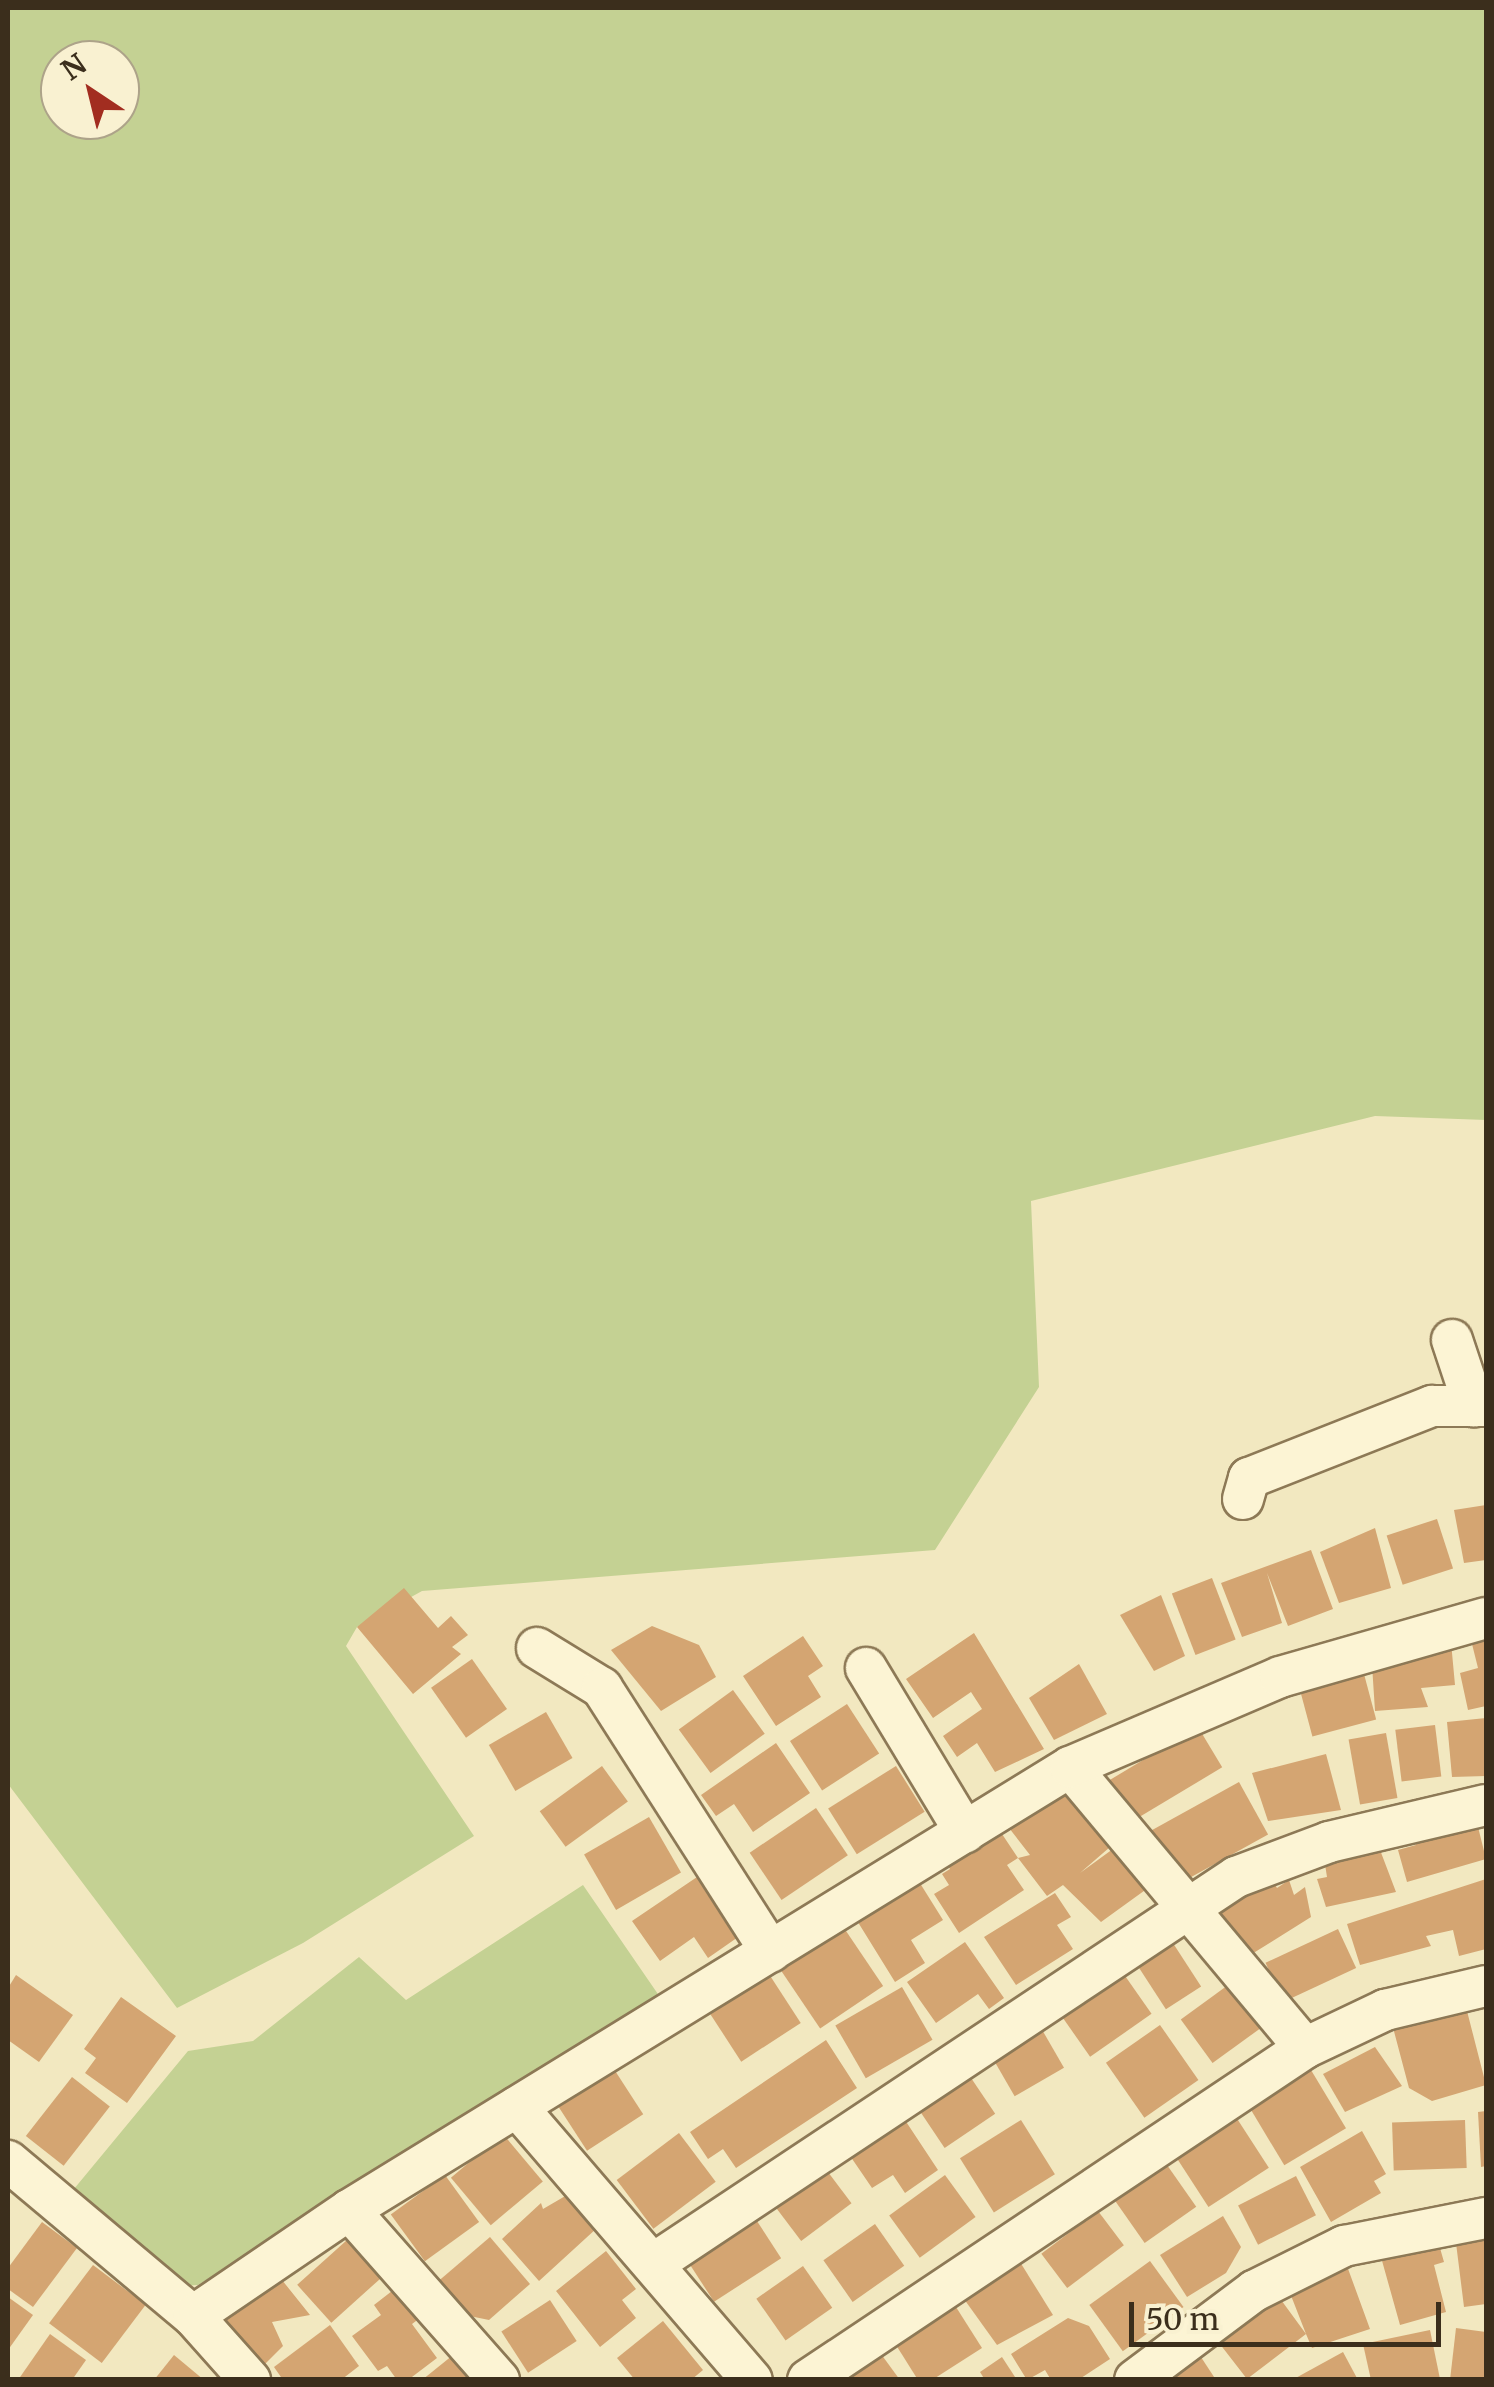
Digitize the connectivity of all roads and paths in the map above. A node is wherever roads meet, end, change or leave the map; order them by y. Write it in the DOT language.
graph roads {
  1 [pos="1452,1340"];
  2 [pos="1480,1406"];
  3 [pos="1244,1499"];
  4 [pos="1486,1618"];
  5 [pos="538,1648"];
  6 [pos="866,1668"];
  7 [pos="1070,1767"];
  8 [pos="1486,1805"];
  9 [pos="965,1832"];
  10 [pos="1186,1908"];
  11 [pos="770,1952"];
  12 [pos="1486,1986"];
  13 [pos="1305,2048"];
  14 [pos="517,2107"];
  15 [pos="8,2160"];
  16 [pos="349,2210"];
  17 [pos="1486,2218"];
  18 [pos="654,2264"];
  19 [pos="194,2316"];
  20 [pos="250,2380"];
  21 [pos="499,2380"];
  22 [pos="752,2380"];
  23 [pos="808,2380"];
  24 [pos="1135,2380"];
  1 -- 2 [label="street"];
  2 -- 3 [label="street"];
  4 -- 7 [label="street"];
  5 -- 11 [label="street"];
  6 -- 9 [label="street"];
  7 -- 9 [label="street"];
  7 -- 10 [label="street"];
  8 -- 10 [label="street"];
  9 -- 11 [label="street"];
  10 -- 13 [label="street"];
  10 -- 18 [label="street"];
  11 -- 14 [label="street"];
  12 -- 13 [label="street"];
  13 -- 23 [label="street"];
  14 -- 16 [label="street"];
  14 -- 18 [label="street"];
  15 -- 19 [label="street"];
  16 -- 19 [label="street"];
  16 -- 21 [label="street"];
  17 -- 24 [label="street"];
  18 -- 22 [label="street"];
  19 -- 20 [label="street"];
}
